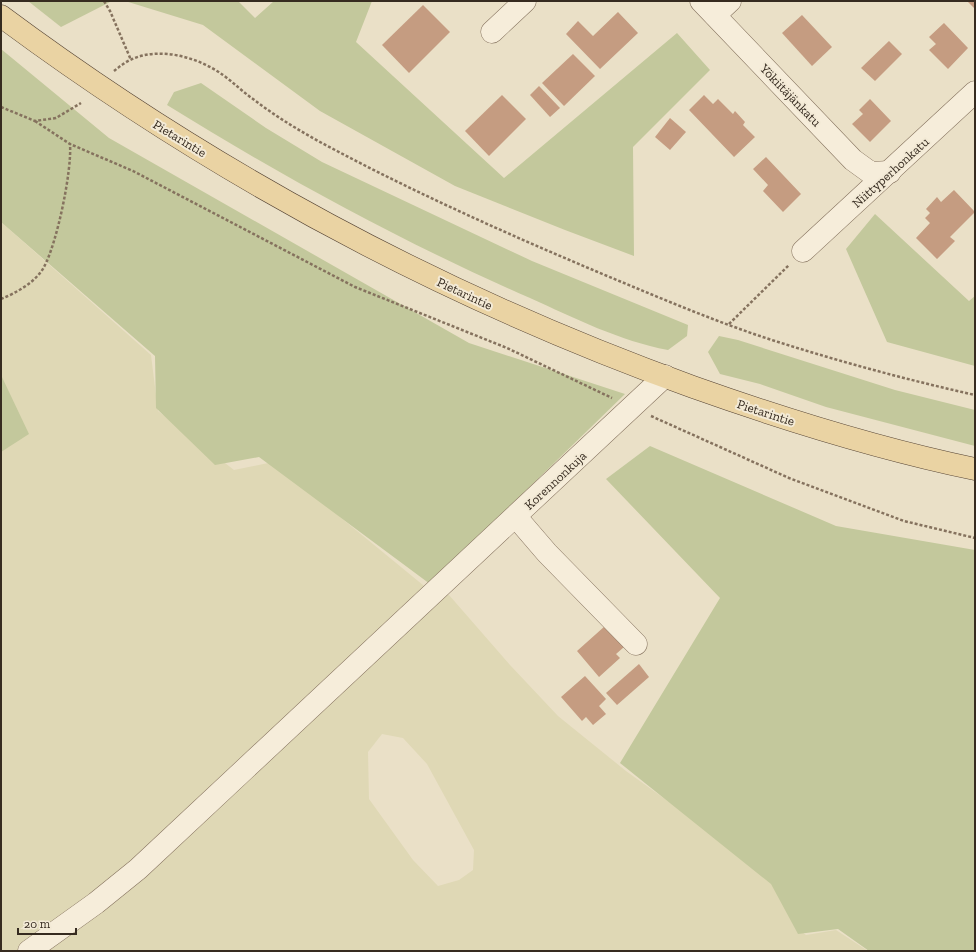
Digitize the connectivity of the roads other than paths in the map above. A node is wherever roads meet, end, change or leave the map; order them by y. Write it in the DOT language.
graph roads {
  1 [pos="525,1"];
  2 [pos="715,6"];
  3 [pos="1,16"];
  4 [pos="492,32"];
  5 [pos="975,92"];
  6 [pos="890,172"];
  7 [pos="803,251"];
  8 [pos="665,376"];
  9 [pos="975,469"];
  10 [pos="516,517"];
  11 [pos="636,644"];
  12 [pos="29,951"];
  1 -- 4 [label="street"];
  2 -- 6 [label="street, Yökiitäjänkatu"];
  3 -- 8 [label="main road, Pietarintie"];
  5 -- 6 [label="street, Niittyperhonkatu"];
  6 -- 7 [label="street, Niittyperhonkatu"];
  8 -- 9 [label="main road, Pietarintie"];
  8 -- 10 [label="street, Korennonkuja"];
  10 -- 11 [label="street"];
  10 -- 12 [label="street, Korennonkuja"];
}
